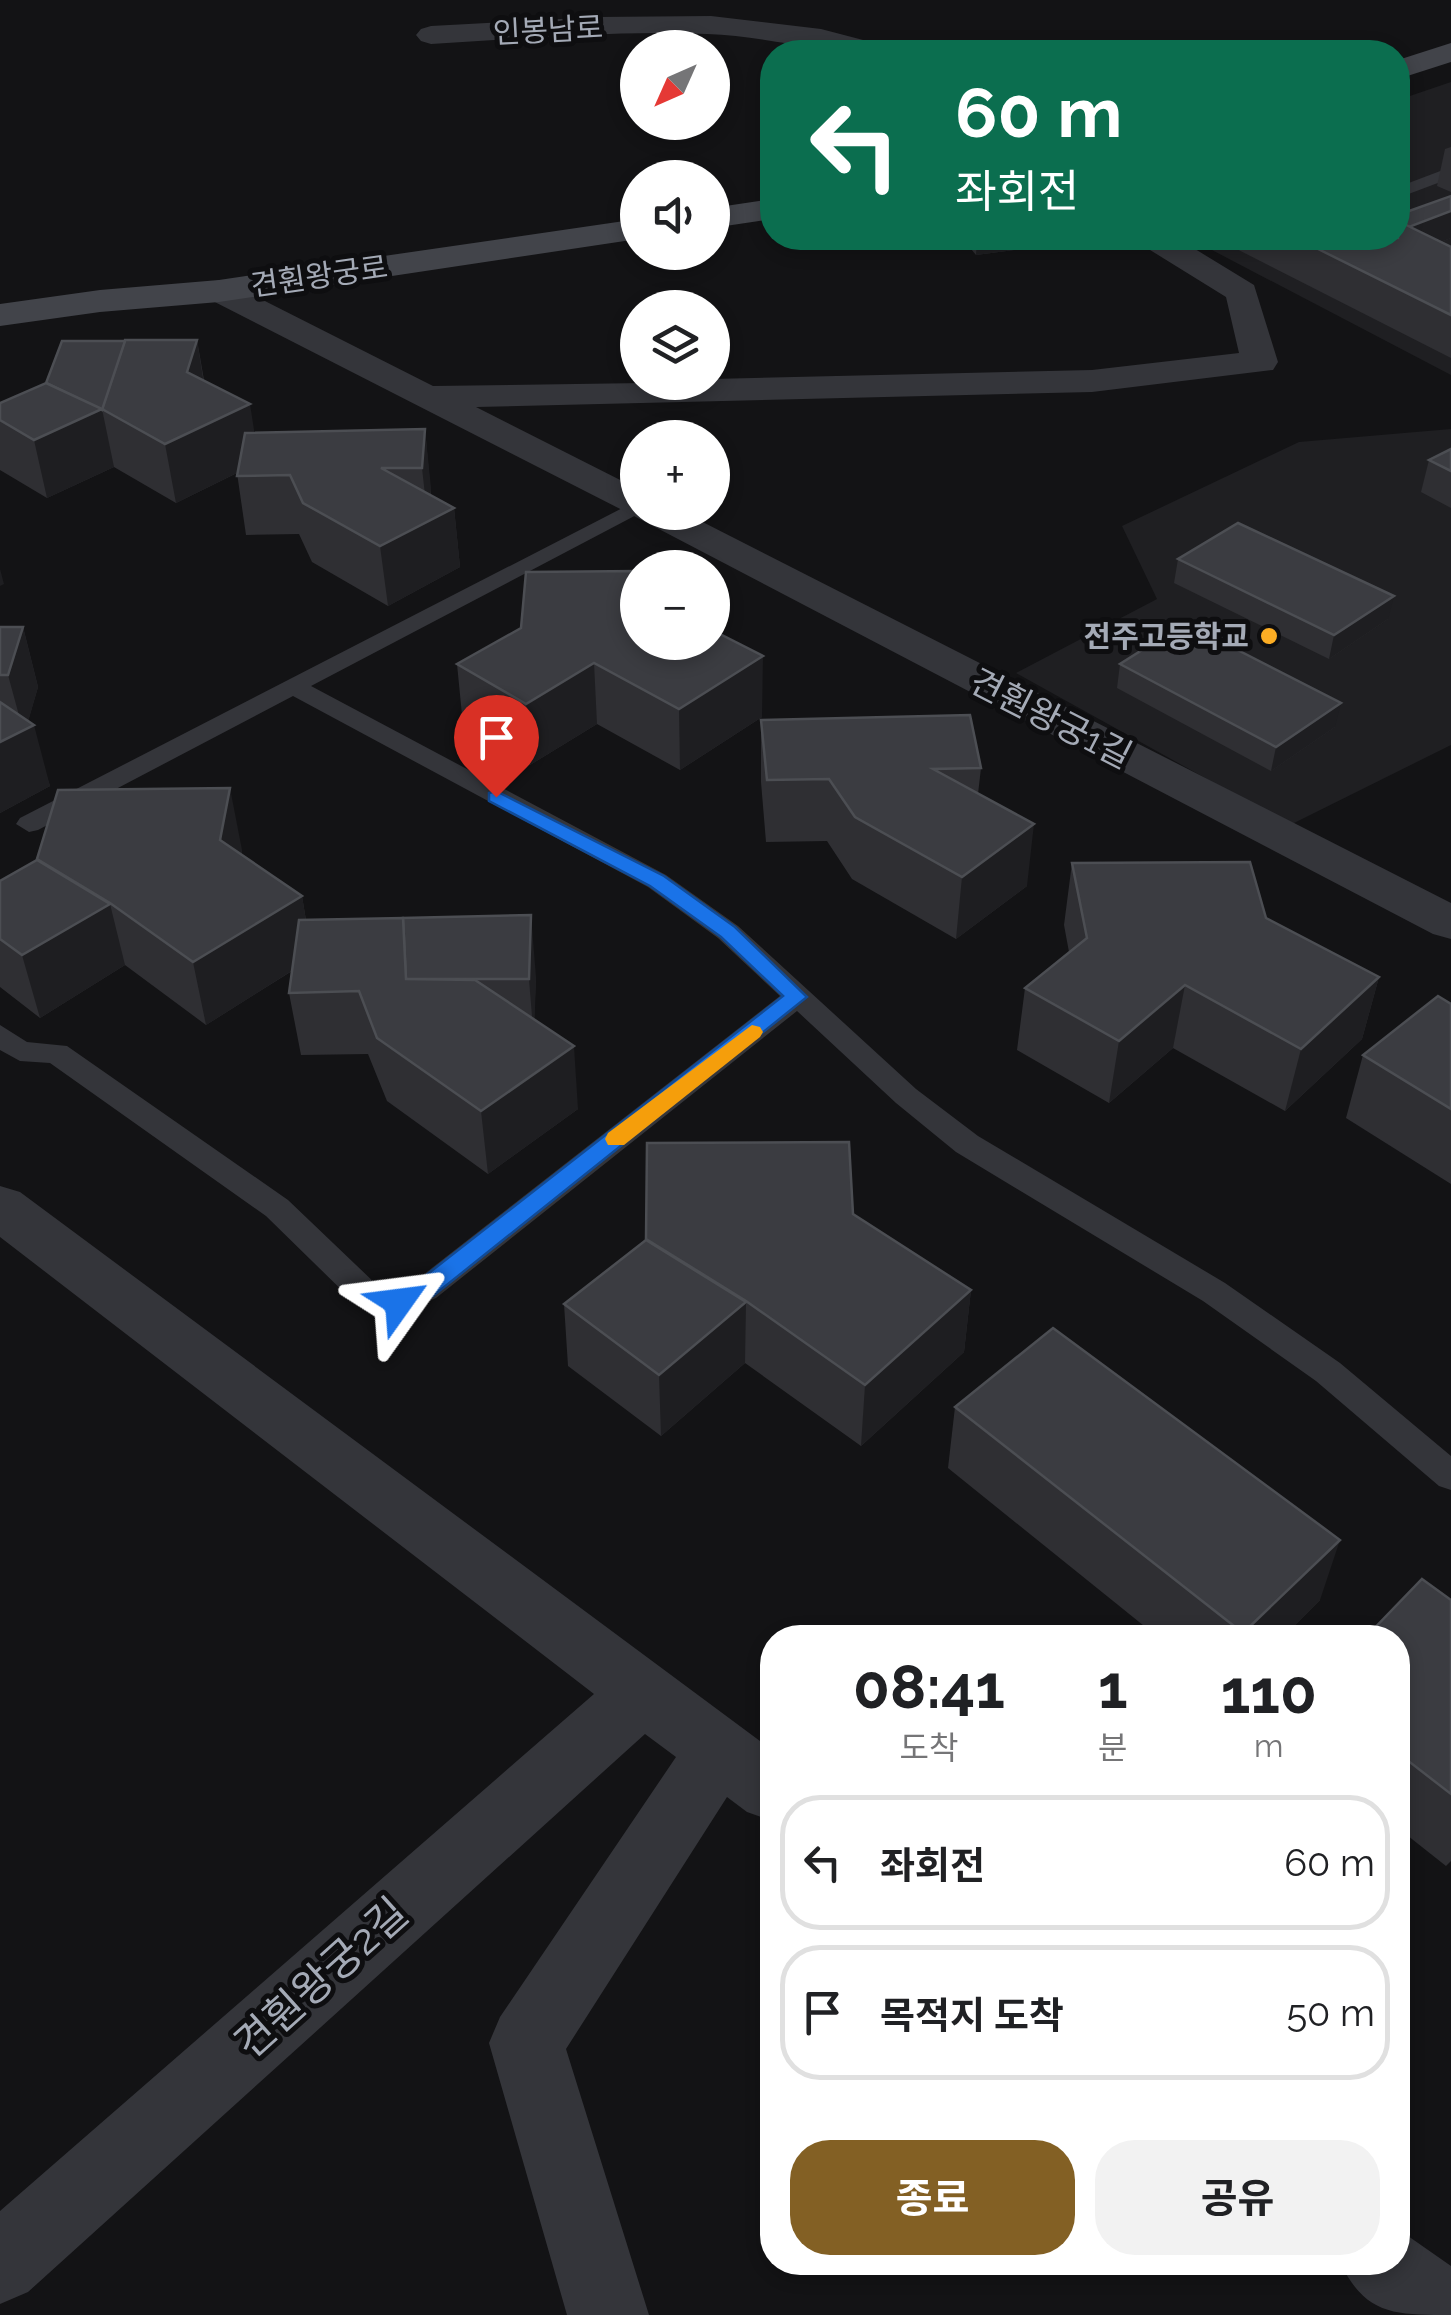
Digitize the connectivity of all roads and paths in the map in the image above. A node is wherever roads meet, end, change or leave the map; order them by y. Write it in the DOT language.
graph roads {
  1 [pos="603,0"];
  2 [pos="666,24"];
  3 [pos="431,36"];
  4 [pos="817,40"];
  5 [pos="1451,52"];
  6 [pos="1410,66"];
  7 [pos="1451,172"];
  8 [pos="1410,188"];
  9 [pos="760,211"];
  10 [pos="730,215"];
  11 [pos="620,232"];
  12 [pos="1174,250"];
  13 [pos="219,291"];
  14 [pos="0,315"];
  15 [pos="426,397"];
  16 [pos="620,497"];
  17 [pos="620,515"];
  18 [pos="686,530"];
  19 [pos="293,686"];
  20 [pos="29,824"];
  21 [pos="1451,924"];
  22 [pos="797,997"];
  23 [pos="0,1035"];
  24 [pos="0,1207"];
  25 [pos="1451,1476"];
  26 [pos="643,1693"];
  27 [pos="746,1770"];
  28 [pos="0,2264"];
  29 [pos="1397,2275"];
  30 [pos="608,2315"];
  31 [pos="1448,2315"];
  1 -- 2 [label="street, 인봉남로"];
  2 -- 3 [label="street, 인봉남로"];
  2 -- 4 [label="street, 인봉남로"];
  5 -- 6 [label="street"];
  7 -- 8 [label="lane"];
  9 -- 10 [label="street"];
  11 -- 13 [label="street, 견훤왕궁로"];
  12 -- 15 [label="street"];
  13 -- 14 [label="street, 견훤왕궁로"];
  13 -- 15 [label="street"];
  15 -- 16 [label="street"];
  17 -- 19 [label="lane"];
  18 -- 21 [label="street, 견훤왕궁1길"];
  19 -- 20 [label="lane"];
  19 -- 22 [label="lane"];
  22 -- 23 [label="lane"];
  22 -- 25 [label="lane"];
  24 -- 26 [label="street"];
  26 -- 27 [label="street"];
  26 -- 28 [label="street, 견훤왕궁2길"];
  27 -- 30 [label="street"];
  29 -- 31 [label="street"];
}
